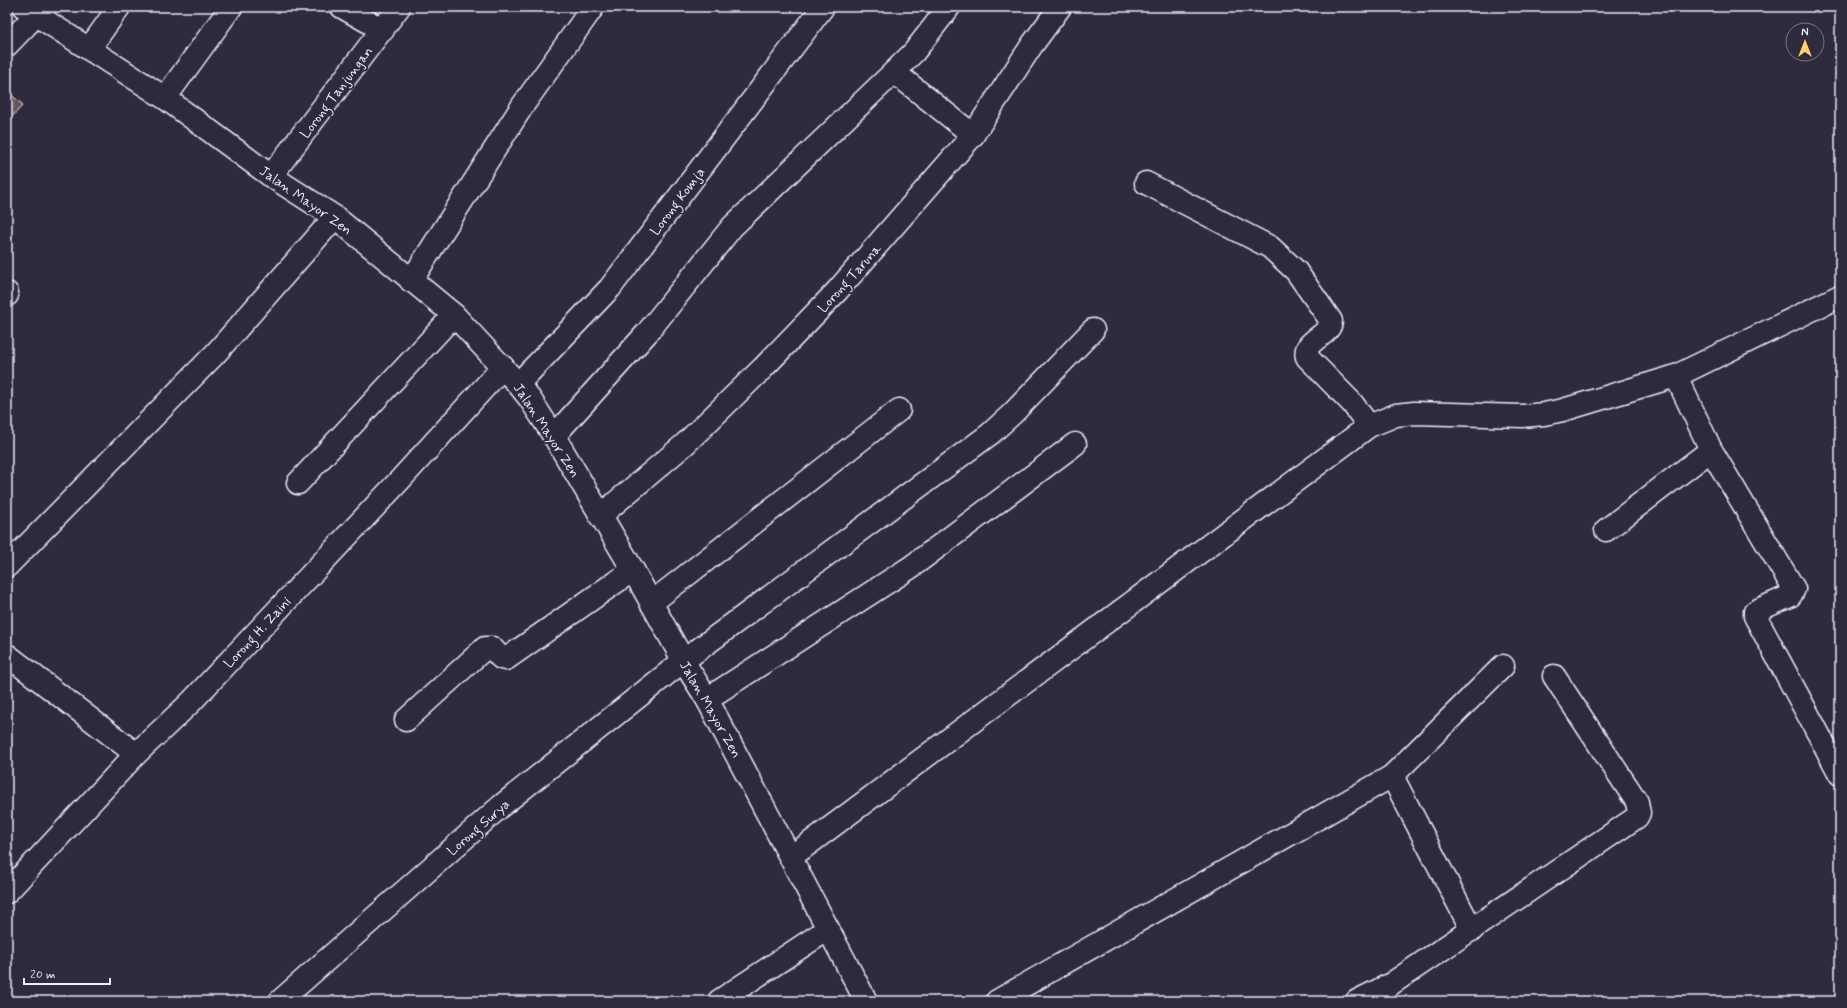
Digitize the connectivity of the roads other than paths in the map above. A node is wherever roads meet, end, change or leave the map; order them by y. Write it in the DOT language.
graph roads {
  1 [pos="119,7"];
  2 [pos="232,7"];
  3 [pos="342,7"];
  4 [pos="399,7"];
  5 [pos="594,7"];
  6 [pos="823,7"];
  7 [pos="949,7"];
  8 [pos="1060,7"];
  9 [pos="30,11"];
  10 [pos="383,30"];
  11 [pos="7,45"];
  12 [pos="89,49"];
  13 [pos="894,72"];
  14 [pos="165,98"];
  15 [pos="973,135"];
  16 [pos="271,176"];
  17 [pos="1146,183"];
  18 [pos="335,217"];
  19 [pos="412,281"];
  20 [pos="1840,296"];
  21 [pos="454,315"];
  22 [pos="1093,330"];
  23 [pos="503,367"];
  24 [pos="1676,376"];
  25 [pos="518,384"];
  26 [pos="899,410"];
  27 [pos="1369,426"];
  28 [pos="554,436"];
  29 [pos="1075,444"];
  30 [pos="1711,450"];
  31 [pos="298,483"];
  32 [pos="600,516"];
  33 [pos="1606,530"];
  34 [pos="7,566"];
  35 [pos="633,570"];
  36 [pos="651,603"];
  37 [pos="7,655"];
  38 [pos="683,661"];
  39 [pos="1503,666"];
  40 [pos="1554,676"];
  41 [pos="707,699"];
  42 [pos="406,720"];
  43 [pos="136,754"];
  44 [pos="1840,774"];
  45 [pos="1392,776"];
  46 [pos="791,857"];
  47 [pos="7,892"];
  48 [pos="828,929"];
  49 [pos="1472,930"];
  50 [pos="1391,992"];
  51 [pos="280,1001"];
  52 [pos="719,1001"];
  53 [pos="866,1001"];
  54 [pos="997,1001"];
  55 [pos="1357,1001"];
  1 -- 12 [label="street"];
  2 -- 14 [label="street"];
  3 -- 10 [label="street"];
  4 -- 10 [label="street, Lorong Tanjungan"];
  5 -- 19 [label="street"];
  6 -- 25 [label="street, Lorong Komja"];
  7 -- 13 [label="street"];
  8 -- 15 [label="street, Lorong Taruna"];
  9 -- 11 [label="street"];
  9 -- 12 [label="street, Jalan Mayor Zen"];
  10 -- 16 [label="street, Lorong Tanjungan"];
  12 -- 14 [label="street, Jalan Mayor Zen"];
  13 -- 15 [label="street"];
  13 -- 28 [label="street"];
  14 -- 16 [label="street, Jalan Mayor Zen"];
  15 -- 32 [label="street, Lorong Taruna"];
  16 -- 18 [label="street, Jalan Mayor Zen"];
  17 -- 27 [label="street"];
  18 -- 19 [label="street, Jalan Mayor Zen"];
  18 -- 34 [label="street"];
  19 -- 21 [label="street, Jalan Mayor Zen"];
  20 -- 24 [label="street"];
  21 -- 23 [label="street, Jalan Mayor Zen"];
  21 -- 31 [label="street"];
  22 -- 38 [label="street, Lorong Surya"];
  23 -- 25 [label="street, Jalan Mayor Zen"];
  23 -- 43 [label="street, Lorong H. Zaini"];
  24 -- 27 [label="street"];
  24 -- 30 [label="street"];
  25 -- 28 [label="street, Jalan Mayor Zen"];
  26 -- 36 [label="street"];
  27 -- 46 [label="street"];
  28 -- 32 [label="street, Jalan Mayor Zen"];
  29 -- 41 [label="street"];
  30 -- 33 [label="street"];
  30 -- 44 [label="street"];
  32 -- 35 [label="street, Jalan Mayor Zen"];
  35 -- 36 [label="street, Jalan Mayor Zen"];
  35 -- 42 [label="street"];
  36 -- 38 [label="street, Jalan Mayor Zen"];
  37 -- 43 [label="street"];
  38 -- 41 [label="street, Jalan Mayor Zen"];
  38 -- 51 [label="street, Lorong Surya"];
  39 -- 45 [label="street"];
  40 -- 49 [label="street"];
  41 -- 46 [label="street, Jalan Mayor Zen"];
  43 -- 47 [label="street, Lorong H. Zaini"];
  45 -- 49 [label="street"];
  45 -- 54 [label="street"];
  46 -- 48 [label="street, Jalan Mayor Zen"];
  48 -- 52 [label="street"];
  48 -- 53 [label="street, Jalan Mayor Zen"];
  49 -- 50 [label="street"];
  50 -- 55 [label="street"];
}
